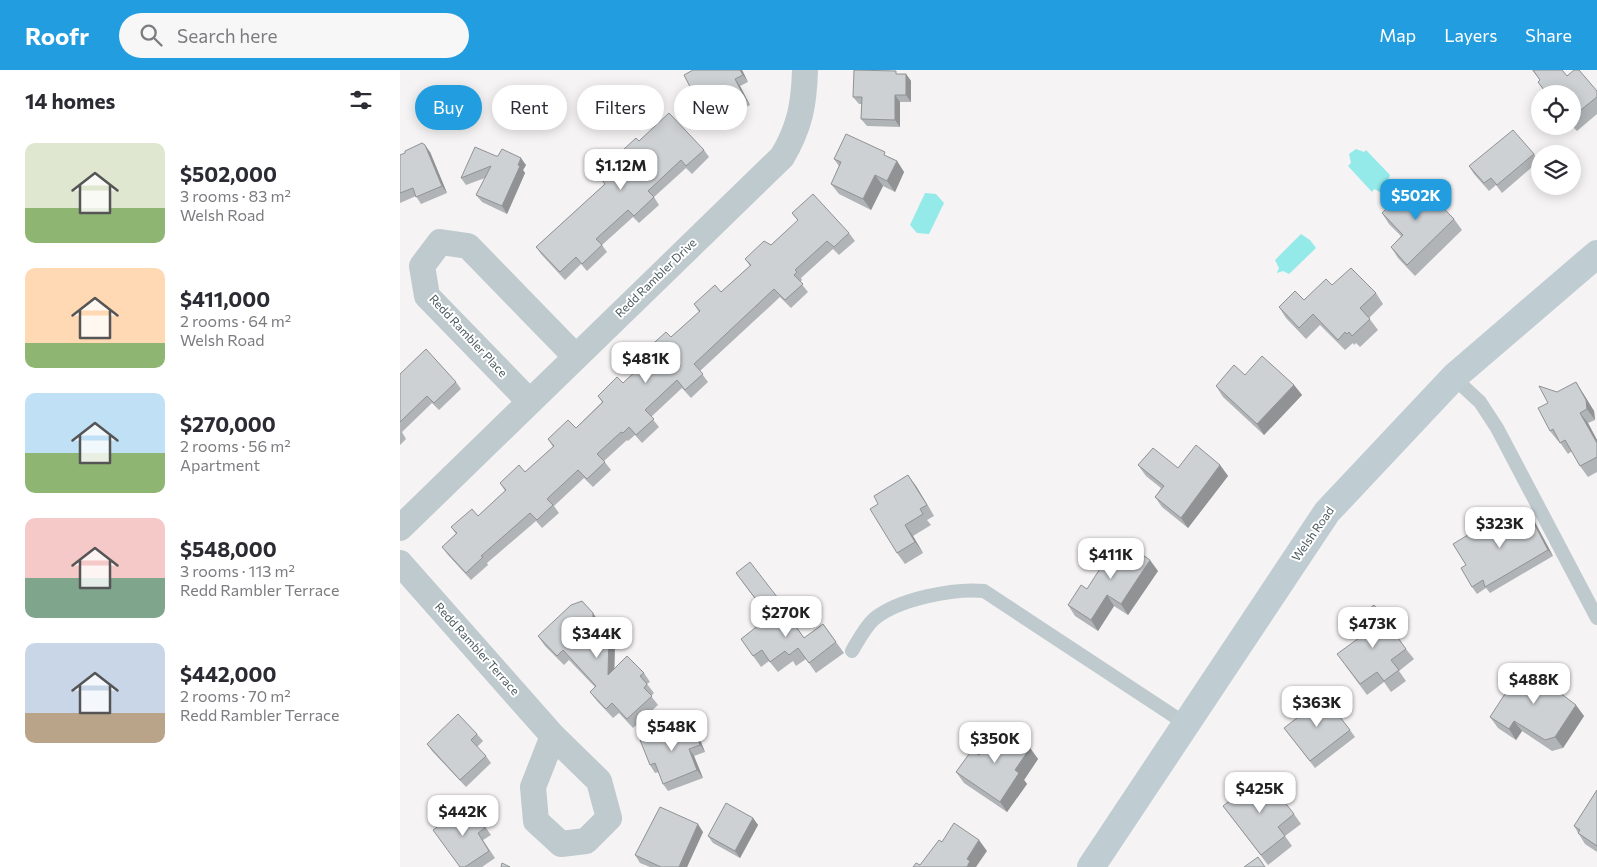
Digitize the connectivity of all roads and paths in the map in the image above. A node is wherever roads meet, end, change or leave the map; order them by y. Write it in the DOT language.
graph roads {
  1 [pos="805,70"];
  2 [pos="1597,254"];
  3 [pos="575,356"];
  4 [pos="1454,378"];
  5 [pos="529,401"];
  6 [pos="400,528"];
  7 [pos="400,563"];
  8 [pos="1597,618"];
  9 [pos="852,651"];
  10 [pos="1186,724"];
  11 [pos="553,736"];
  12 [pos="1091,867"];
  1 -- 3 [label="street, Redd Rambler Drive"];
  2 -- 4 [label="main road, Welsh Road"];
  3 -- 5 [label="street, Redd Rambler Drive"];
  3 -- 5 [label="street, Redd Rambler Place"];
  4 -- 8 [label="lane"];
  4 -- 10 [label="main road, Welsh Road"];
  5 -- 6 [label="street, Redd Rambler Drive"];
  7 -- 11 [label="street, Redd Rambler Terrace"];
  9 -- 10 [label="lane"];
  10 -- 12 [label="main road, Welsh Road"];
}
